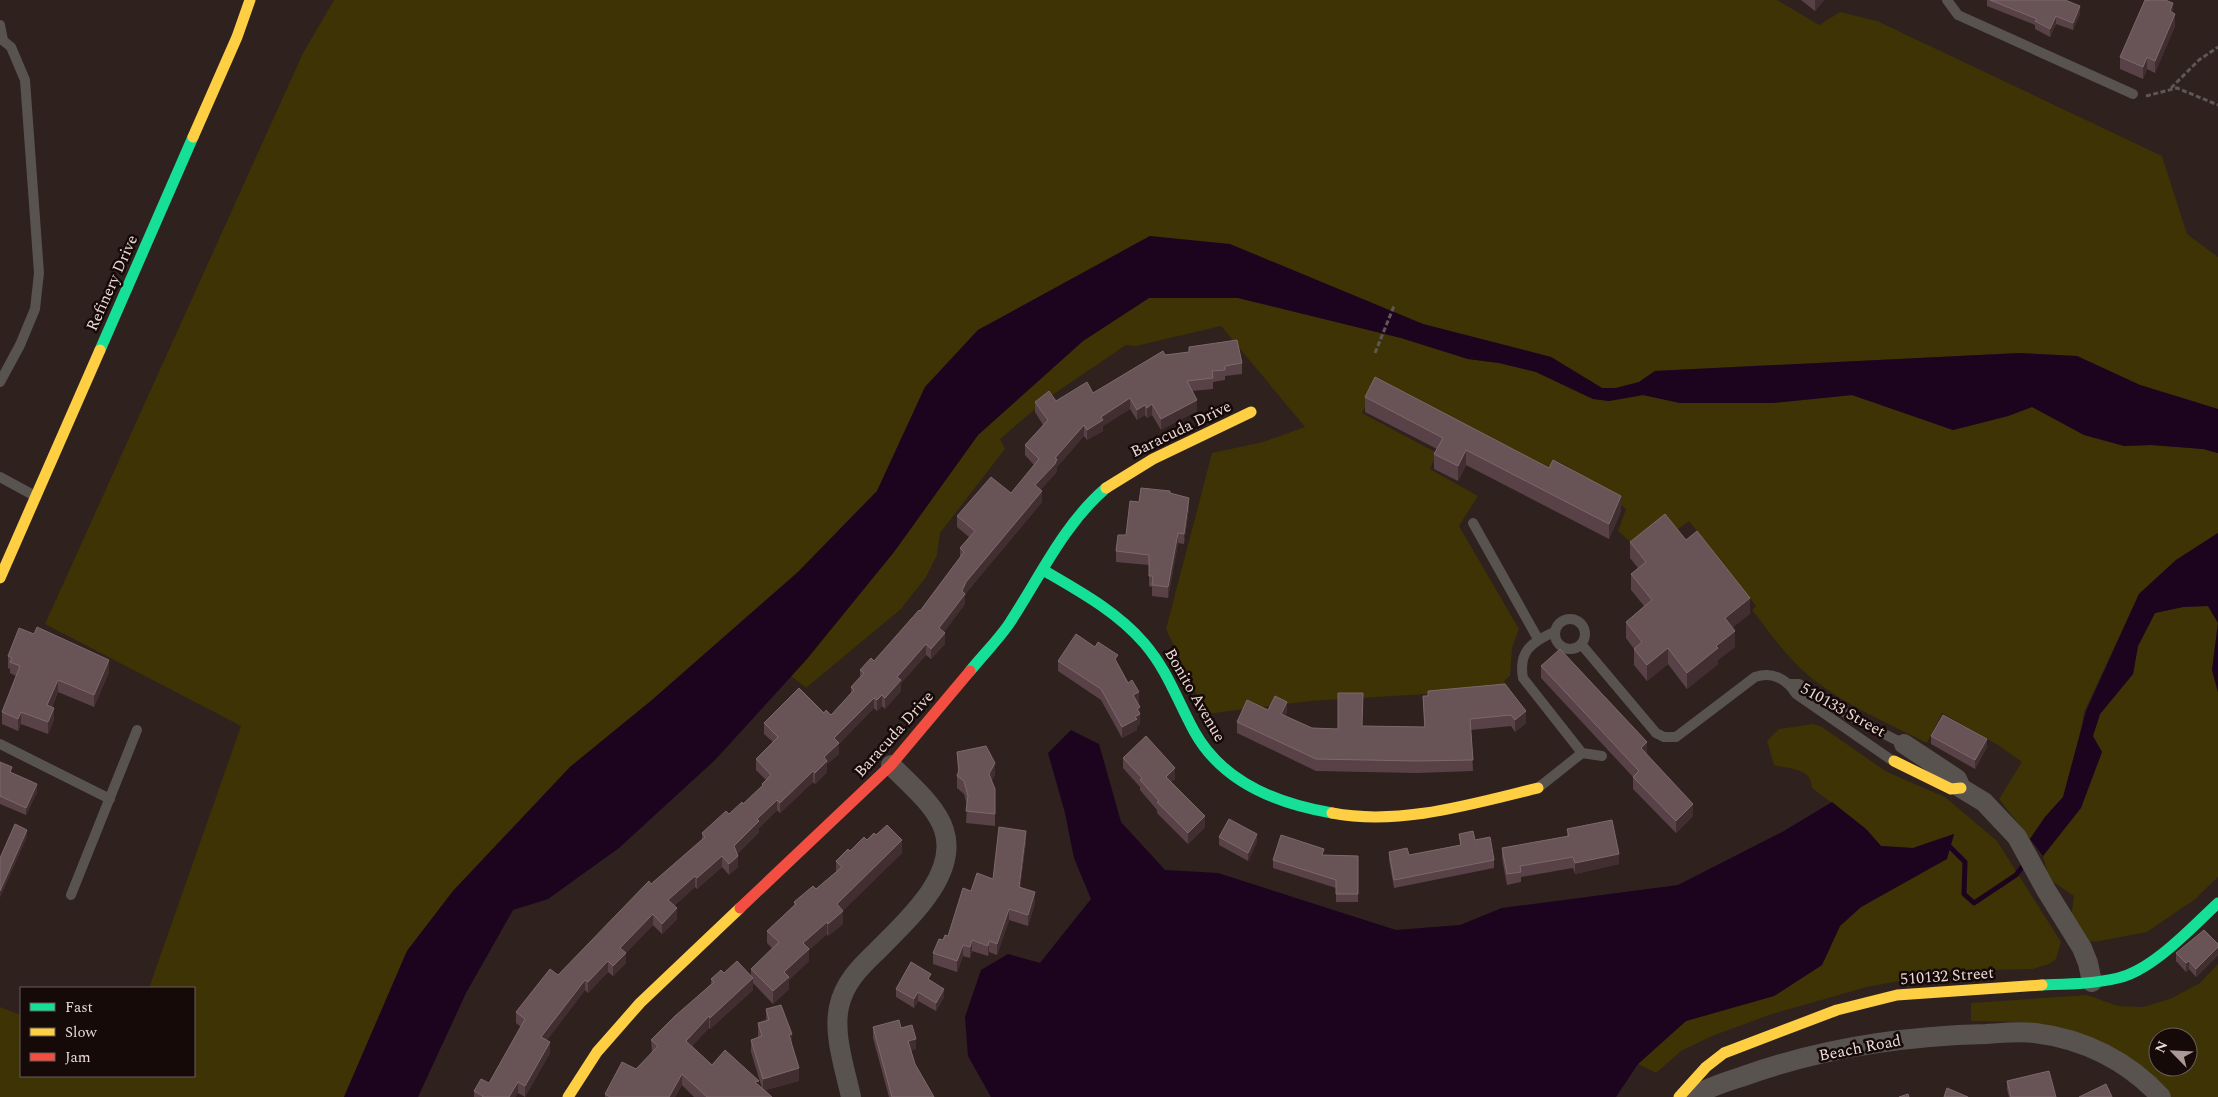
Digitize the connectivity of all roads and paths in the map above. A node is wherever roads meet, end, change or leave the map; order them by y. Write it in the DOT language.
graph roads {
  1 [pos="250,0"];
  2 [pos="1946,0"];
  3 [pos="0,25"];
  4 [pos="2,39"];
  5 [pos="2218,47"];
  6 [pos="2170,88"];
  7 [pos="2133,94"];
  8 [pos="2218,105"];
  9 [pos="1394,306"];
  10 [pos="1375,353"];
  11 [pos="0,382"];
  12 [pos="1251,412"];
  13 [pos="0,477"];
  14 [pos="36,497"];
  15 [pos="1473,523"];
  16 [pos="1043,570"];
  17 [pos="0,578"];
  18 [pos="1554,632"];
  19 [pos="1538,639"];
  20 [pos="1581,644"];
  21 [pos="1790,684"];
  22 [pos="138,730"];
  23 [pos="0,744"];
  24 [pos="1904,744"];
  25 [pos="1582,753"];
  26 [pos="1602,756"];
  27 [pos="1894,761"];
  28 [pos="891,765"];
  29 [pos="1538,788"];
  30 [pos="1962,788"];
  31 [pos="110,799"];
  32 [pos="71,895"];
  33 [pos="2218,903"];
  34 [pos="2092,982"];
  35 [pos="568,1097"];
  36 [pos="851,1097"];
  37 [pos="1679,1097"];
  38 [pos="1692,1097"];
  39 [pos="2161,1097"];
  1 -- 14 [label="street, Refinery Drive"];
  2 -- 7 [label="lane"];
  3 -- 4 [label="lane"];
  4 -- 11 [label="lane"];
  5 -- 6 [label="path"];
  6 -- 7 [label="path"];
  6 -- 8 [label="path"];
  9 -- 10 [label="path"];
  12 -- 16 [label="street, Baracuda Drive"];
  13 -- 14 [label="lane"];
  14 -- 17 [label="street, Refinery Drive"];
  15 -- 19 [label="lane"];
  16 -- 28 [label="street, Baracuda Drive"];
  16 -- 29 [label="street, Bonito Avenue"];
  18 -- 19 [label="lane"];
  18 -- 20 [label="lane"];
  18 -- 20 [label="lane"];
  19 -- 25 [label="lane"];
  20 -- 21 [label="lane"];
  21 -- 24 [label="lane, 510133 Street"];
  21 -- 27 [label="lane, 510133 Street"];
  22 -- 31 [label="lane"];
  23 -- 31 [label="lane"];
  24 -- 30 [label="street, 510133 Street"];
  25 -- 26 [label="lane"];
  25 -- 29 [label="lane"];
  27 -- 30 [label="street, 510133 Street"];
  28 -- 35 [label="street, Baracuda Drive"];
  28 -- 36 [label="street"];
  30 -- 34 [label="street, 510133 Street"];
  31 -- 32 [label="lane"];
  33 -- 34 [label="street, 510132 Street"];
  34 -- 37 [label="street, 510132 Street"];
  38 -- 39 [label="street, Beach Road"];
}
